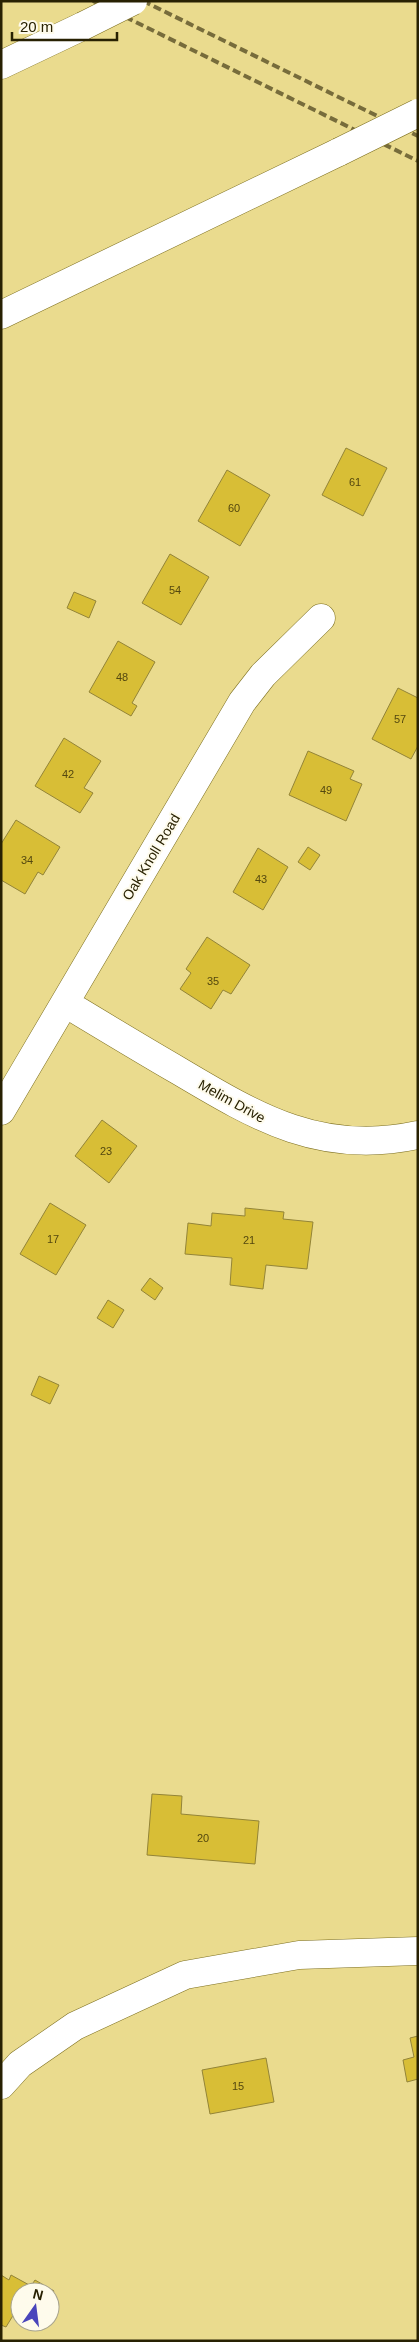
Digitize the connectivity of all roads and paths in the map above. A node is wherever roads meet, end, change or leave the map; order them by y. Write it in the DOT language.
graph roads {
  1 [pos="132,1"];
  2 [pos="1,65"];
  3 [pos="418,113"];
  4 [pos="1,315"];
  5 [pos="321,618"];
  6 [pos="65,1003"];
  7 [pos="1,1111"];
  8 [pos="418,1135"];
  9 [pos="418,1951"];
  10 [pos="1,2085"];
  1 -- 2 [label="main road, bridge"];
  3 -- 4 [label="main road, bridge"];
  5 -- 6 [label="main road, Oak Knoll Road"];
  6 -- 7 [label="main road, Oak Knoll Road"];
  6 -- 8 [label="main road, Melim Drive"];
  9 -- 10 [label="main road"];
}
